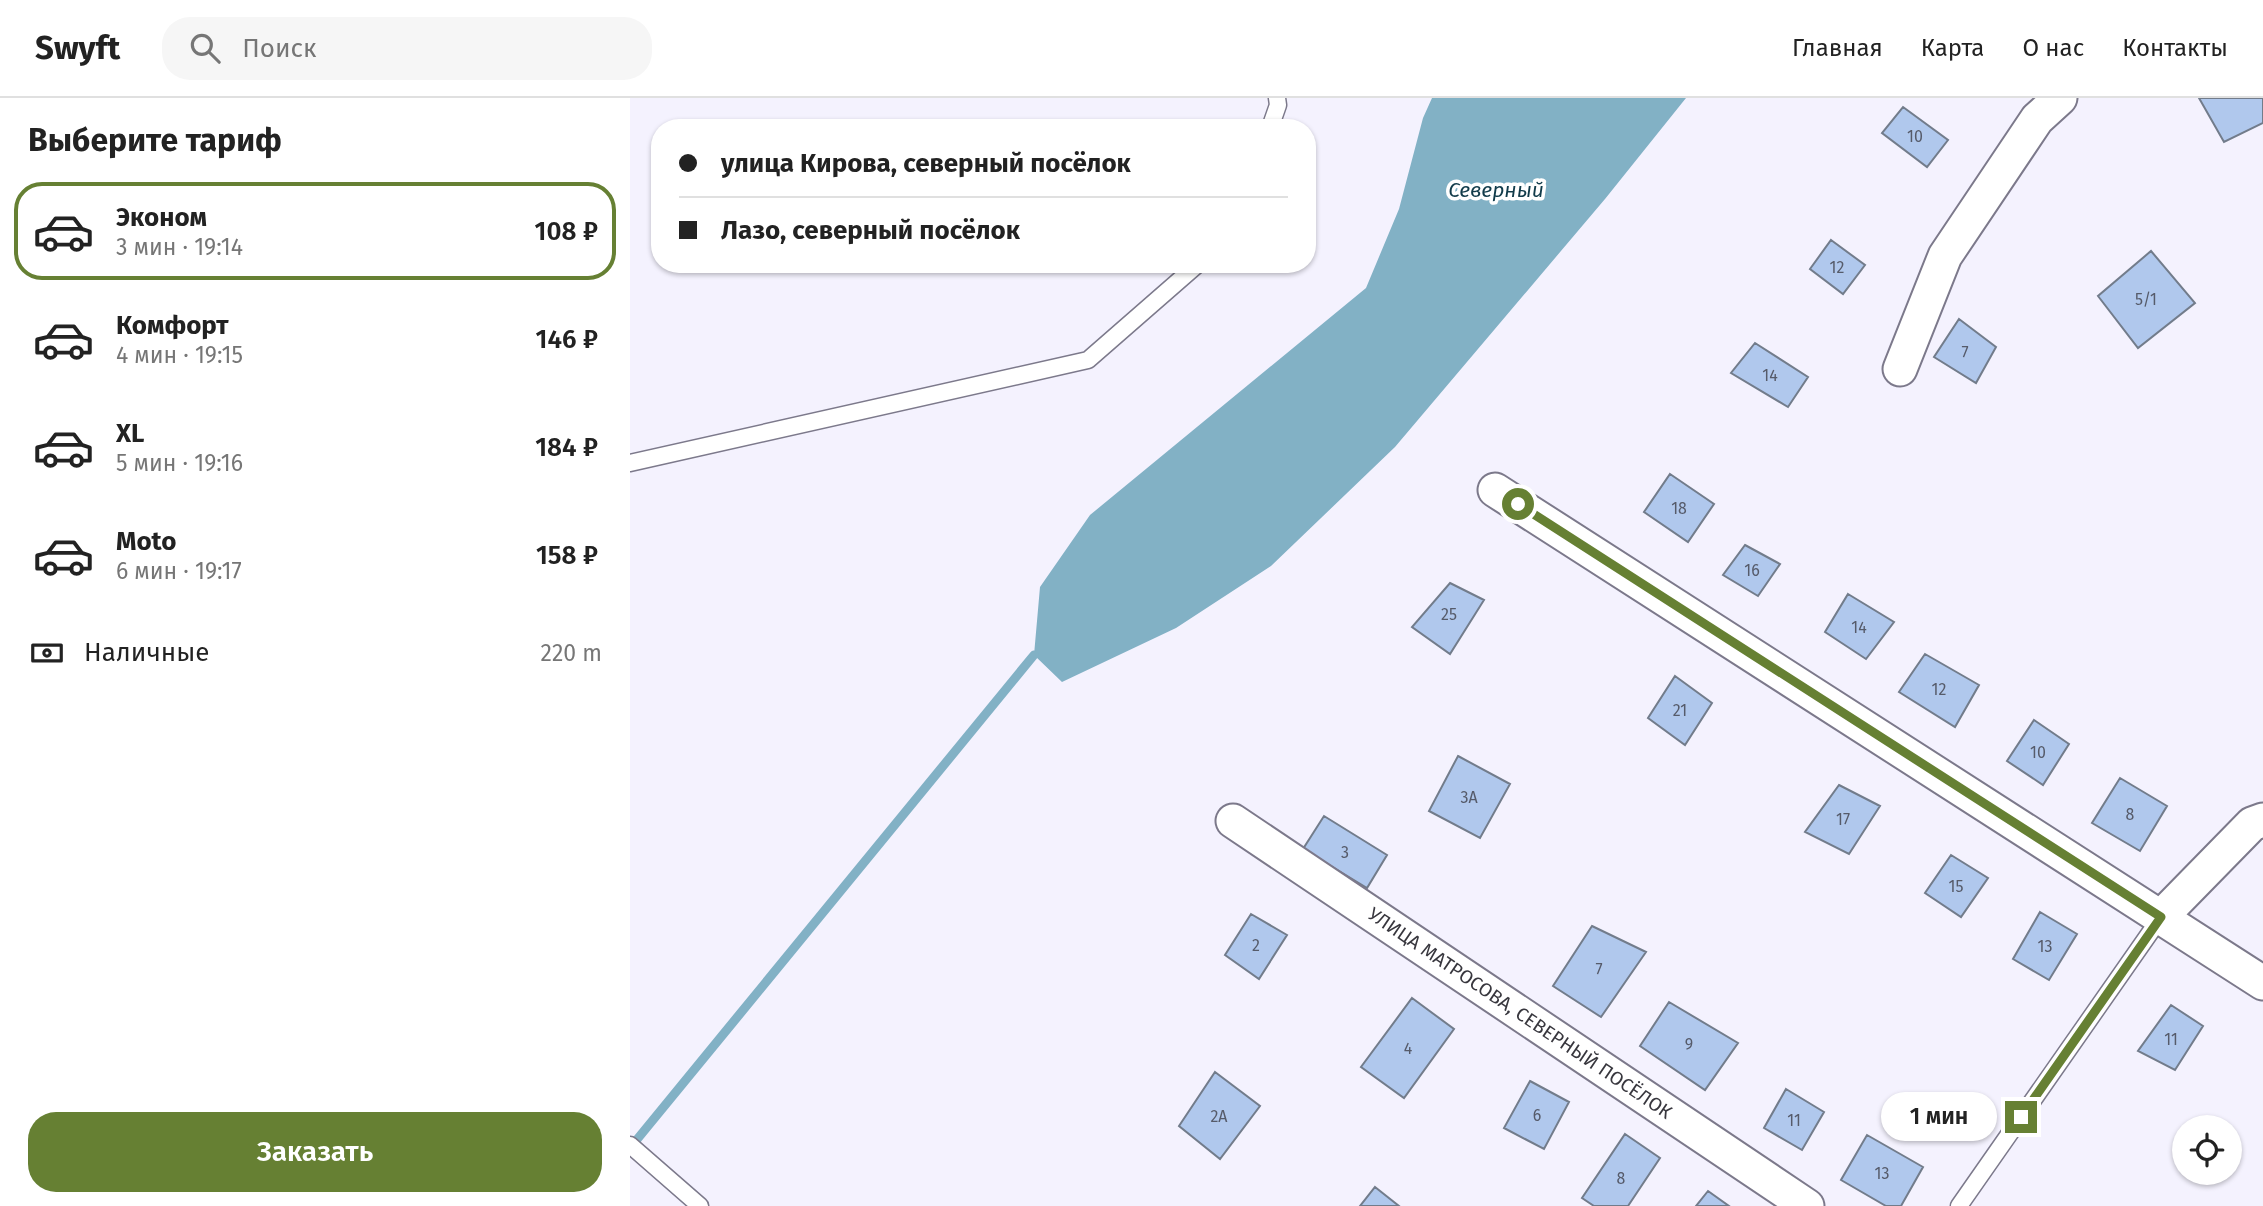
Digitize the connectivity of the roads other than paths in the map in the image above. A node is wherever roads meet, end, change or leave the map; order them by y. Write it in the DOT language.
graph roads {
  1 [pos="1277,98"];
  2 [pos="2060,98"];
  3 [pos="1273,119"];
  4 [pos="1188,273"];
  5 [pos="1900,369"];
  6 [pos="630,463"];
  7 [pos="1495,490"];
  8 [pos="2263,820"];
  9 [pos="1233,821"];
  10 [pos="2161,917"];
  11 [pos="2263,983"];
  12 [pos="630,1145"];
  13 [pos="700,1206"];
  14 [pos="1808,1206"];
  15 [pos="1959,1206"];
  1 -- 3 [label="lane"];
  2 -- 5 [label="street"];
  4 -- 6 [label="lane"];
  7 -- 10 [label="street"];
  8 -- 10 [label="street"];
  9 -- 14 [label="street, УЛИЦА МАТРОСОВА, СЕВЕРНЫЙ ПОСЁЛОК"];
  10 -- 11 [label="street"];
  10 -- 15 [label="lane"];
  12 -- 13 [label="lane"];
}
